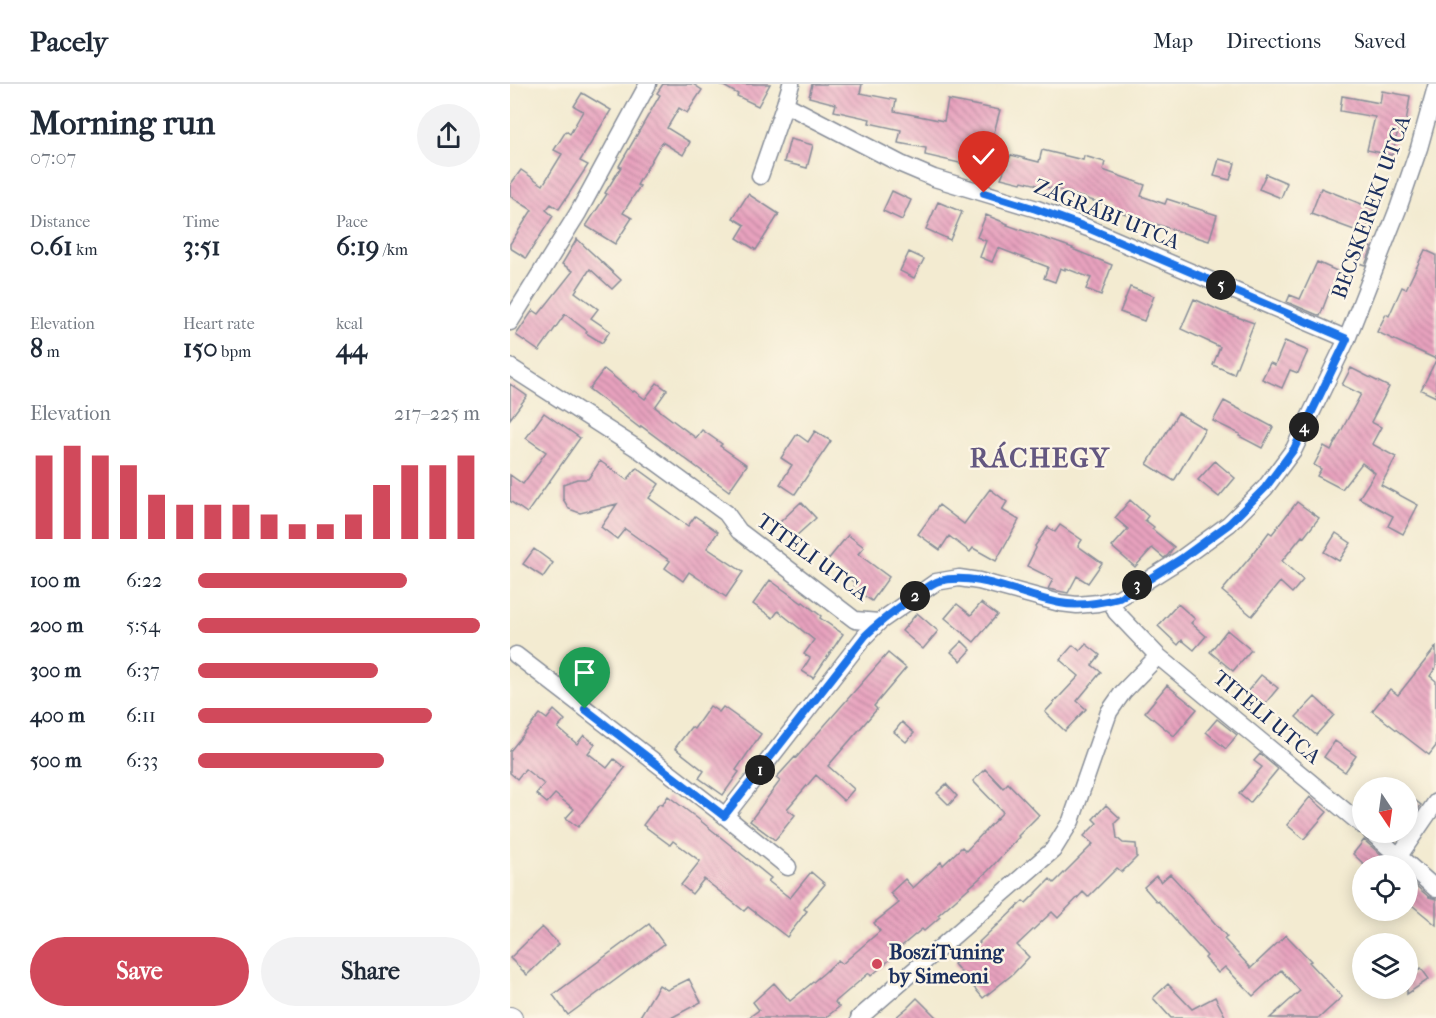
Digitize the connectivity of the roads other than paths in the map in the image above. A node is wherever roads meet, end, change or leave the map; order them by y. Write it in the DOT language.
graph roads {
  1 [pos="648,84"];
  2 [pos="791,84"];
  3 [pos="1436,87"];
  4 [pos="785,104"];
  5 [pos="760,176"];
  6 [pos="510,322"];
  7 [pos="1347,339"];
  8 [pos="510,367"];
  9 [pos="1111,600"];
  10 [pos="879,622"];
  11 [pos="516,655"];
  12 [pos="1158,656"];
  13 [pos="1436,802"];
  14 [pos="724,816"];
  15 [pos="1352,817"];
  16 [pos="1384,843"];
  17 [pos="1398,855"];
  18 [pos="1400,855"];
  19 [pos="788,867"];
  20 [pos="1418,873"];
  21 [pos="1436,889"];
  22 [pos="859,1018"];
  1 -- 6 [label="street"];
  2 -- 4 [label="street"];
  3 -- 7 [label="street, BECSKEREKI UTCA"];
  4 -- 5 [label="street"];
  4 -- 7 [label="street, ZÁGRÁBI UTCA"];
  7 -- 9 [label="street, BECSKEREKI UTCA"];
  8 -- 10 [label="street, TITELI UTCA"];
  9 -- 10 [label="street, TITELI UTCA"];
  9 -- 12 [label="street, TITELI UTCA"];
  10 -- 14 [label="street"];
  11 -- 14 [label="street"];
  12 -- 15 [label="street, TITELI UTCA"];
  12 -- 22 [label="street"];
  13 -- 18 [label="street"];
  14 -- 19 [label="street"];
  16 -- 17 [label="street"];
  20 -- 21 [label="street"];
}
